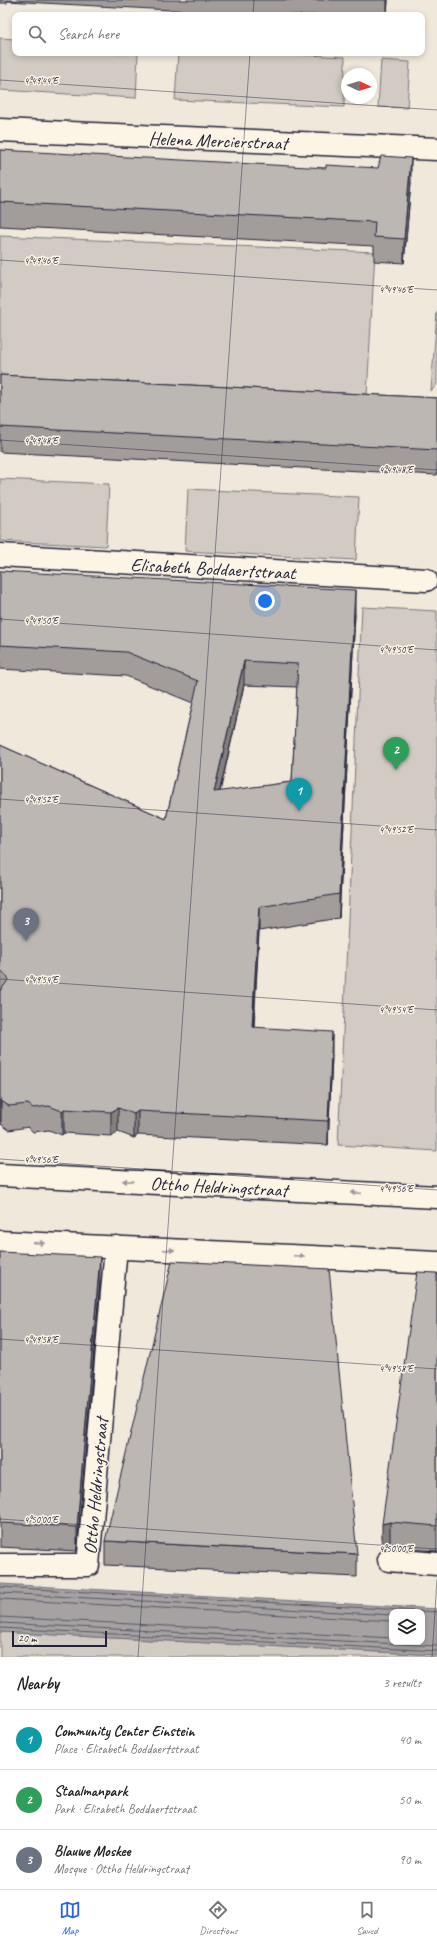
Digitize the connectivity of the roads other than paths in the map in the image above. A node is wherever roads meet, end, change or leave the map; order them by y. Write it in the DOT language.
graph roads {
  1 [pos="0,130"];
  2 [pos="437,149"];
  3 [pos="0,555"];
  4 [pos="426,580"];
  5 [pos="0,1175"];
  6 [pos="437,1198"];
  7 [pos="0,1242"];
  8 [pos="116,1247"];
  9 [pos="437,1263"];
  10 [pos="389,1560"];
  11 [pos="437,1564"];
  12 [pos="0,1565"];
  1 -- 2 [label="street, Helena Mercierstraat"];
  3 -- 4 [label="street, Elisabeth Boddaertstraat"];
  6 -- 5 [label="street, Ottho Heldringstraat, one-way"];
  7 -- 8 [label="street, one-way"];
  8 -- 9 [label="street, one-way"];
  8 -- 12 [label="street, Ottho Heldringstraat"];
  10 -- 11 [label="street"];
}
